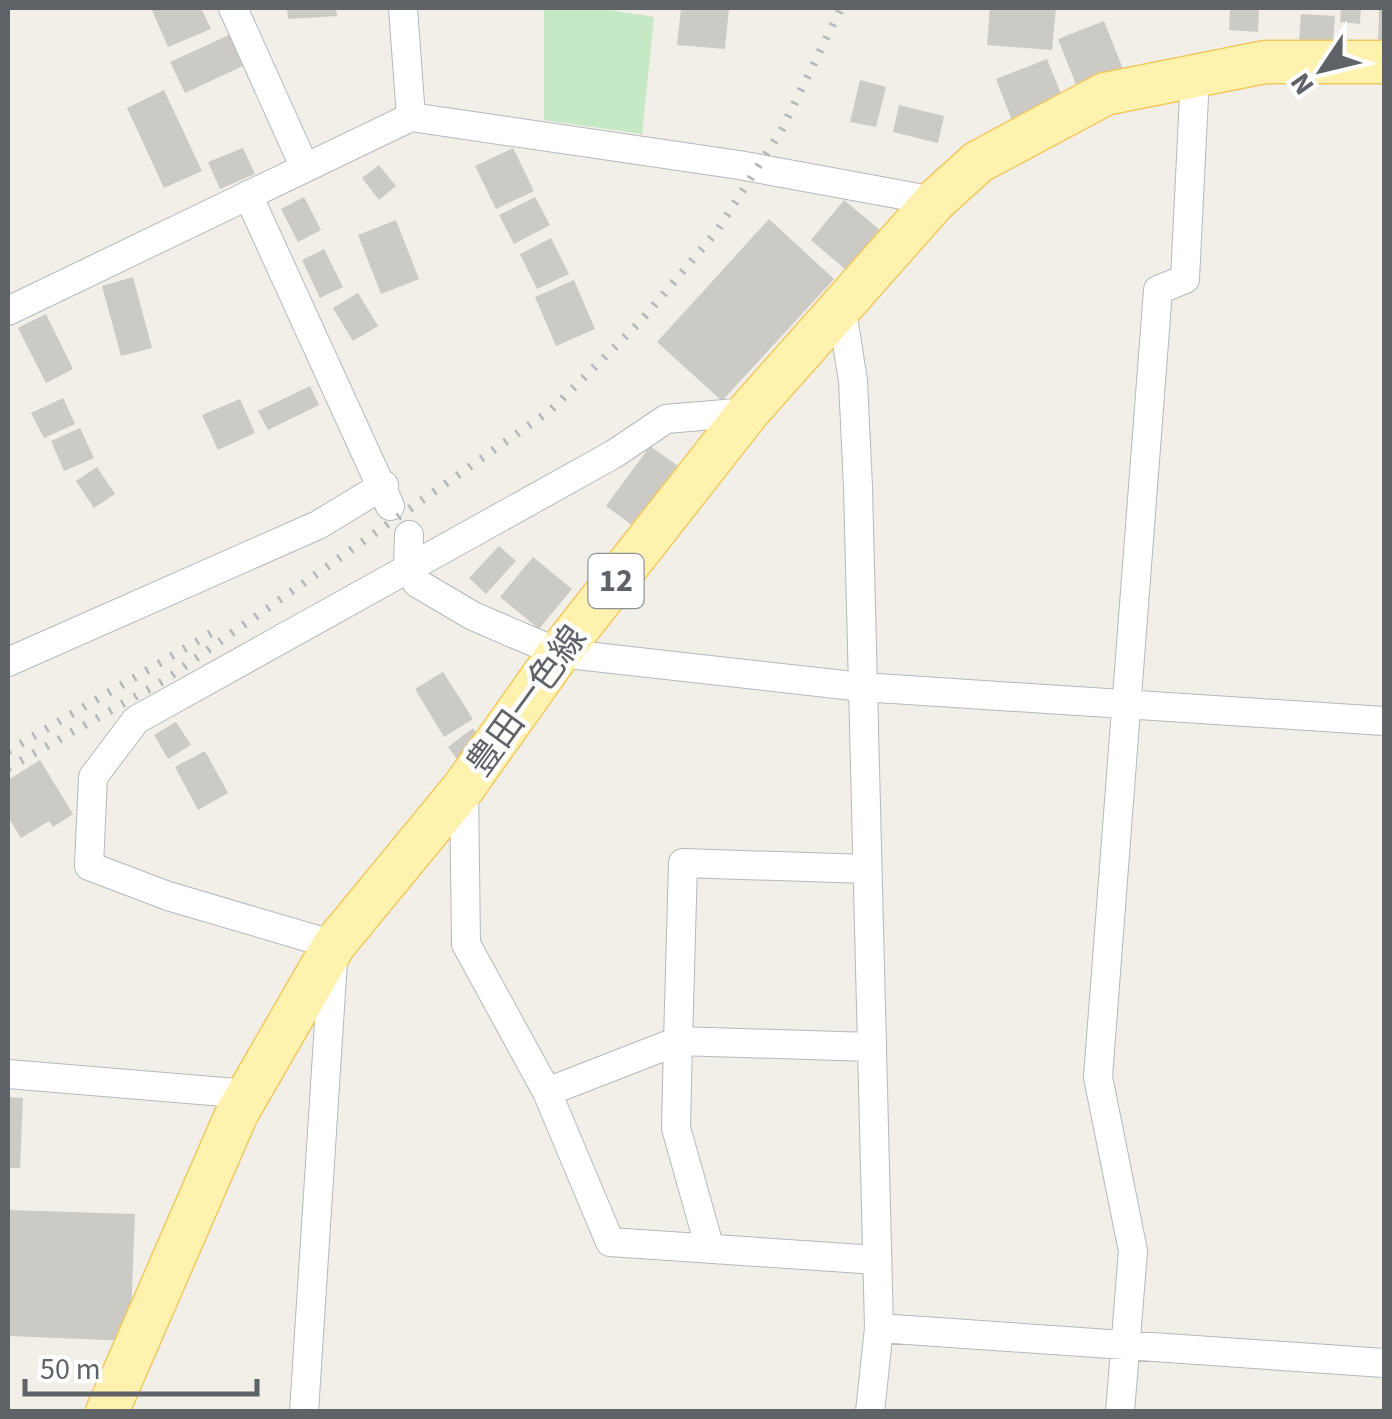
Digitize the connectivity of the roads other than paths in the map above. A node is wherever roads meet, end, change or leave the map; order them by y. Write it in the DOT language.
graph roads {
  1 [pos="233,8"];
  2 [pos="403,8"];
  3 [pos="1384,62"];
  4 [pos="1194,76"];
  5 [pos="410,117"];
  6 [pos="304,166"];
  7 [pos="248,195"];
  8 [pos="935,201"];
  9 [pos="8,311"];
  10 [pos="842,311"];
  11 [pos="748,412"];
  12 [pos="409,535"];
  13 [pos="408,567"];
  14 [pos="559,653"];
  15 [pos="8,662"];
  16 [pos="862,687"];
  17 [pos="1123,704"];
  18 [pos="1384,721"];
  19 [pos="464,787"];
  20 [pos="866,869"];
  21 [pos="334,946"];
  22 [pos="678,1042"];
  23 [pos="872,1047"];
  24 [pos="8,1074"];
  25 [pos="547,1092"];
  26 [pos="248,1094"];
  27 [pos="710,1249"];
  28 [pos="877,1260"];
  29 [pos="880,1328"];
  30 [pos="1124,1344"];
  31 [pos="1384,1362"];
  32 [pos="107,1412"];
  33 [pos="304,1412"];
  34 [pos="870,1412"];
  35 [pos="1120,1412"];
  1 -- 6 [label="street"];
  2 -- 5 [label="street"];
  3 -- 4 [label="main road, 豊田一色線 / 12"];
  4 -- 8 [label="main road, 豊田一色線 / 12"];
  4 -- 17 [label="street"];
  5 -- 6 [label="street"];
  5 -- 8 [label="street"];
  6 -- 7 [label="street"];
  7 -- 9 [label="street"];
  7 -- 15 [label="street"];
  8 -- 10 [label="main road, 豊田一色線 / 12"];
  10 -- 11 [label="main road, 豊田一色線 / 12"];
  10 -- 16 [label="street"];
  11 -- 13 [label="street"];
  11 -- 14 [label="main road, 豊田一色線 / 12"];
  12 -- 13 [label="street"];
  13 -- 14 [label="street"];
  13 -- 21 [label="street"];
  14 -- 16 [label="street"];
  14 -- 19 [label="main road, 豊田一色線 / 12"];
  16 -- 17 [label="street"];
  16 -- 20 [label="street"];
  17 -- 18 [label="street"];
  17 -- 30 [label="street"];
  19 -- 21 [label="main road, 豊田一色線 / 12"];
  19 -- 25 [label="street"];
  20 -- 22 [label="street"];
  20 -- 23 [label="street"];
  21 -- 26 [label="main road, 豊田一色線 / 12"];
  21 -- 33 [label="street"];
  22 -- 23 [label="street"];
  22 -- 25 [label="street"];
  22 -- 27 [label="street"];
  23 -- 28 [label="street"];
  24 -- 26 [label="street"];
  25 -- 27 [label="street"];
  26 -- 32 [label="main road, 豊田一色線 / 12"];
  27 -- 28 [label="street"];
  28 -- 29 [label="street"];
  29 -- 30 [label="street"];
  29 -- 34 [label="street"];
  30 -- 31 [label="street"];
  30 -- 35 [label="street"];
}
